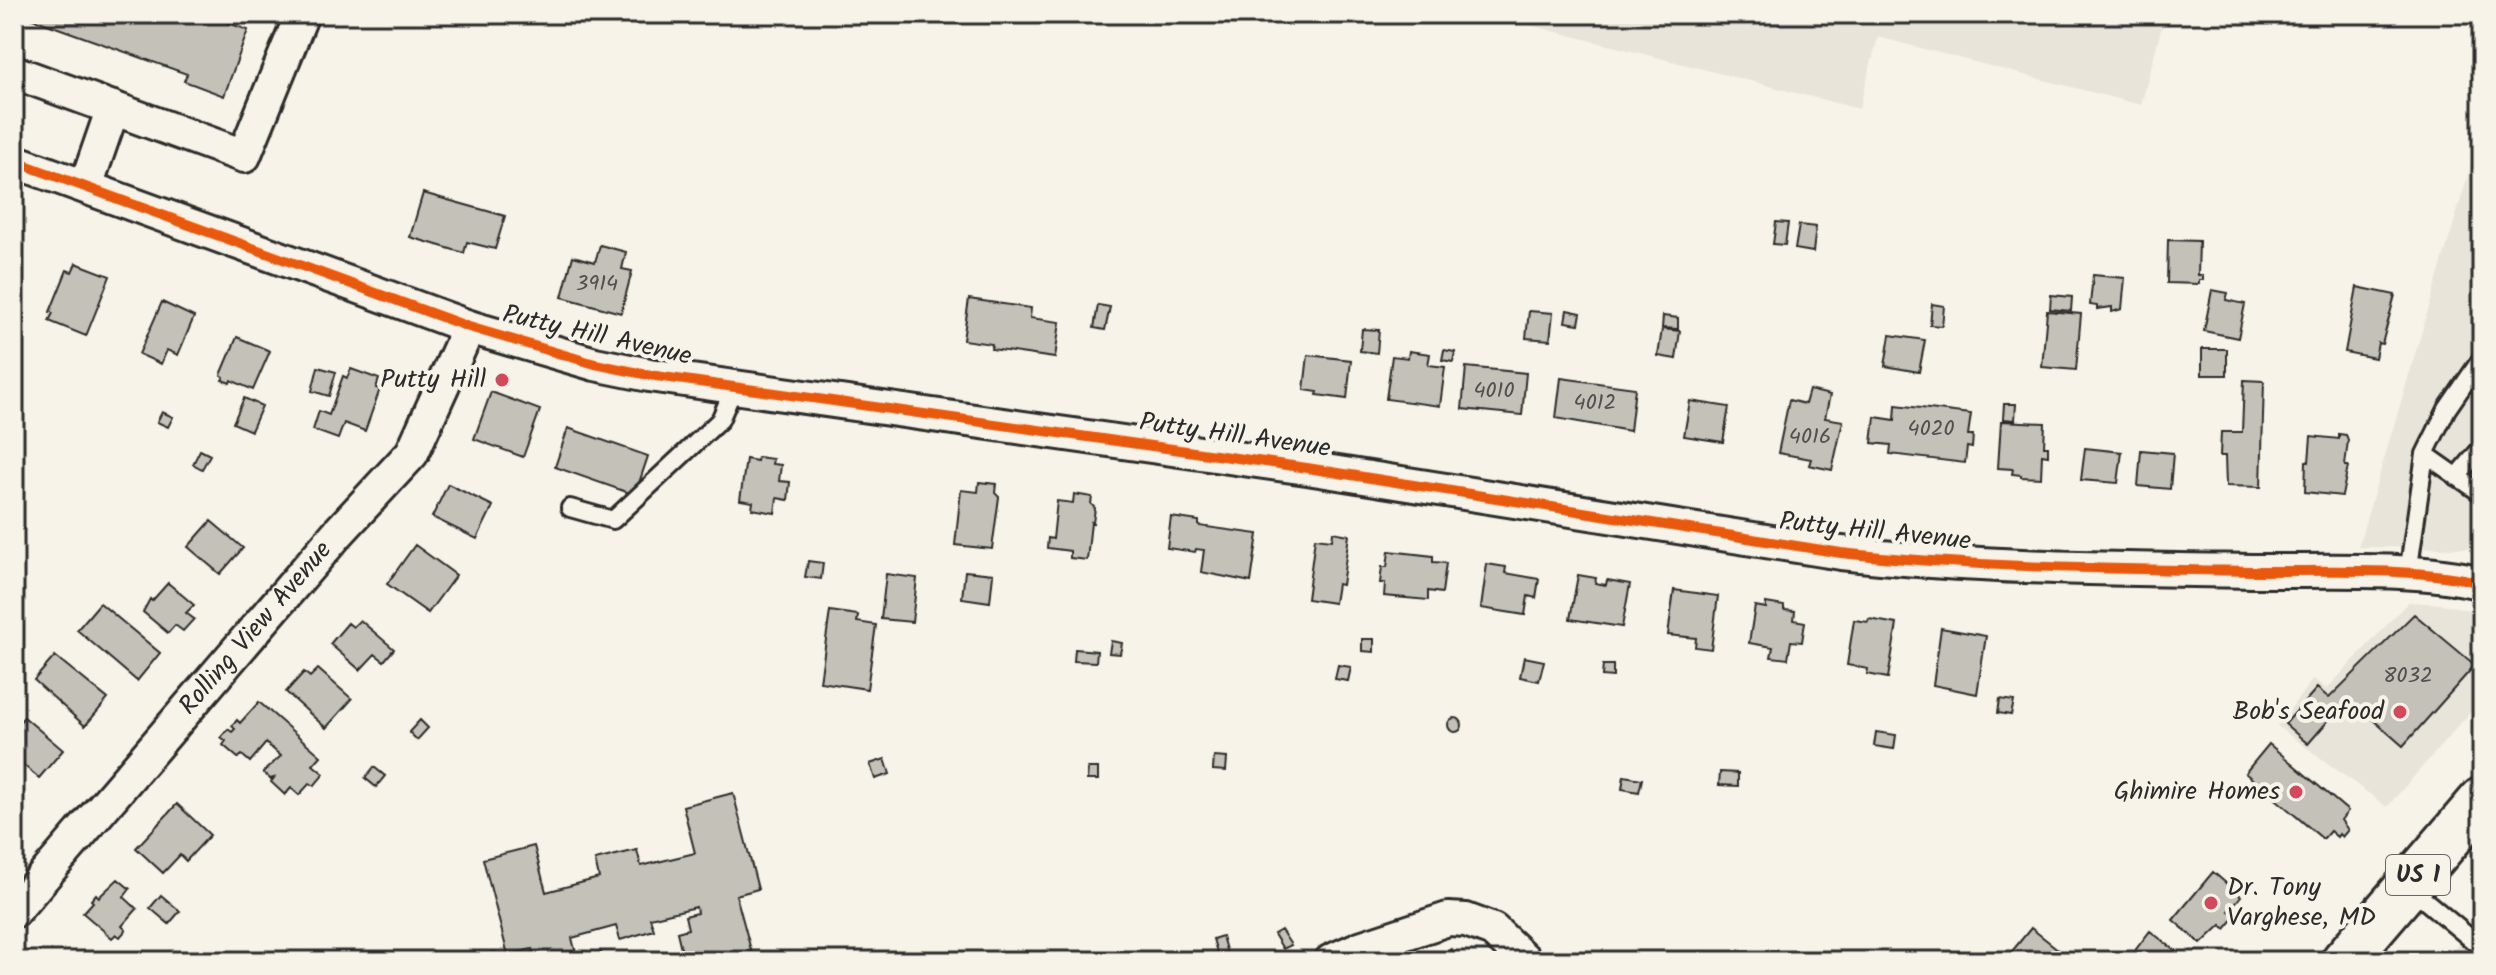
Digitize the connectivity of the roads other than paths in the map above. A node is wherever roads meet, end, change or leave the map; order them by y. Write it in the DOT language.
graph roads {
  1 [pos="302,14"];
  2 [pos="14,72"];
  3 [pos="113,108"];
  4 [pos="14,161"];
  5 [pos="86,186"];
  6 [pos="469,327"];
  7 [pos="2482,358"];
  8 [pos="734,388"];
  9 [pos="2477,453"];
  10 [pos="2425,454"];
  11 [pos="2457,477"];
  12 [pos="2482,494"];
  13 [pos="570,508"];
  14 [pos="2408,574"];
  15 [pos="2482,583"];
  16 [pos="2479,811"];
  17 [pos="2409,887"];
  18 [pos="14,911"];
  19 [pos="2482,948"];
  20 [pos="1331,961"];
  21 [pos="1526,961"];
  22 [pos="2344,961"];
  1 -- 3 [label="street"];
  2 -- 3 [label="street"];
  3 -- 5 [label="street"];
  4 -- 5 [label="street, Putty Hill Avenue"];
  5 -- 6 [label="street, Putty Hill Avenue"];
  6 -- 8 [label="street, Putty Hill Avenue"];
  6 -- 18 [label="street, Rolling View Avenue"];
  7 -- 10 [label="lane"];
  8 -- 13 [label="lane"];
  8 -- 14 [label="street, Putty Hill Avenue"];
  9 -- 11 [label="lane"];
  10 -- 11 [label="lane"];
  10 -- 14 [label="lane"];
  11 -- 12 [label="lane"];
  14 -- 15 [label="street, Putty Hill Avenue"];
  16 -- 17 [label="highway, US 1"];
  17 -- 19 [label="lane"];
  17 -- 22 [label="highway, US 1"];
  20 -- 21 [label="street"];
}
